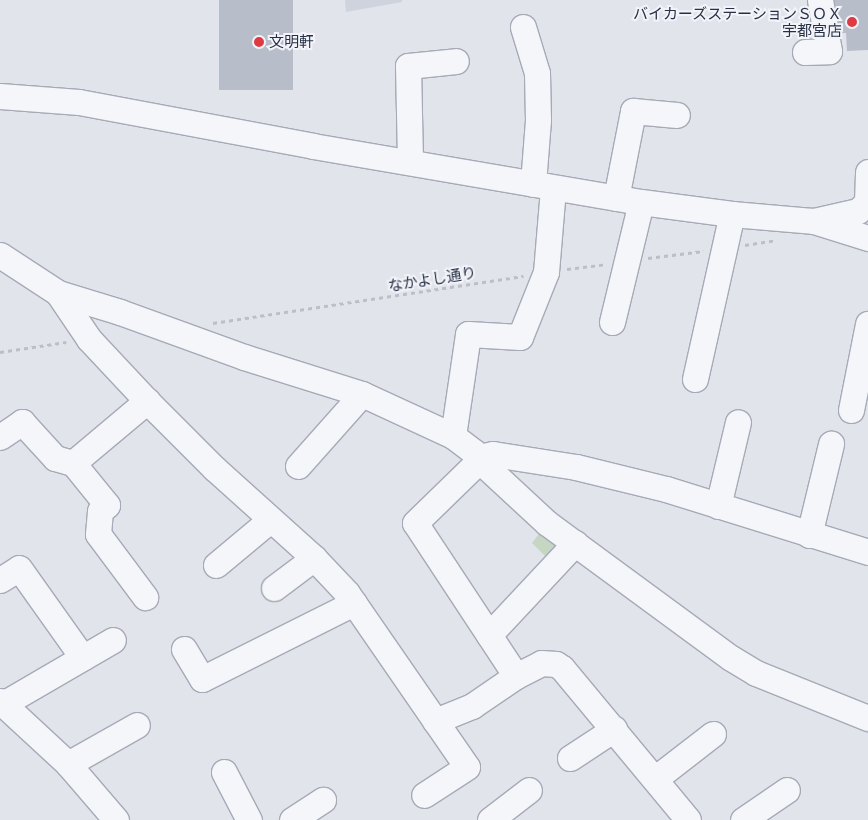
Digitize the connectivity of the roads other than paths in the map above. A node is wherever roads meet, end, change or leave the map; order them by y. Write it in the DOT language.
graph roads {
  1 [pos="820,0"];
  2 [pos="523,27"];
  3 [pos="804,52"];
  4 [pos="456,61"];
  5 [pos="0,96"];
  6 [pos="677,115"];
  7 [pos="410,161"];
  8 [pos="868,172"];
  9 [pos="543,186"];
  10 [pos="616,198"];
  11 [pos="641,202"];
  12 [pos="732,214"];
  13 [pos="814,221"];
  14 [pos="868,238"];
  15 [pos="0,255"];
  16 [pos="58,293"];
  17 [pos="612,322"];
  18 [pos="868,324"];
  19 [pos="695,379"];
  20 [pos="362,394"];
  21 [pos="147,402"];
  22 [pos="851,410"];
  23 [pos="738,422"];
  24 [pos="453,436"];
  25 [pos="0,437"];
  26 [pos="831,444"];
  27 [pos="480,461"];
  28 [pos="73,463"];
  29 [pos="298,466"];
  30 [pos="718,506"];
  31 [pos="270,520"];
  32 [pos="809,535"];
  33 [pos="575,543"];
  34 [pos="868,552"];
  35 [pos="314,558"];
  36 [pos="216,565"];
  37 [pos="0,580"];
  38 [pos="274,588"];
  39 [pos="145,597"];
  40 [pos="354,603"];
  41 [pos="489,635"];
  42 [pos="112,640"];
  43 [pos="184,649"];
  44 [pos="83,658"];
  45 [pos="516,676"];
  46 [pos="2,703"];
  47 [pos="868,718"];
  48 [pos="435,721"];
  49 [pos="137,725"];
  50 [pos="614,730"];
  51 [pos="713,734"];
  52 [pos="570,758"];
  53 [pos="68,764"];
  54 [pos="224,772"];
  55 [pos="656,778"];
  56 [pos="528,790"];
  57 [pos="787,790"];
  58 [pos="424,795"];
  59 [pos="323,800"];
  60 [pos="116,820"];
  61 [pos="249,820"];
  62 [pos="292,820"];
  63 [pos="490,820"];
  64 [pos="688,820"];
  65 [pos="743,820"];
  1 -- 3 [label="street"];
  2 -- 9 [label="street"];
  4 -- 7 [label="street"];
  5 -- 7 [label="street"];
  6 -- 10 [label="street"];
  7 -- 9 [label="street"];
  8 -- 13 [label="street"];
  9 -- 10 [label="street"];
  9 -- 24 [label="street"];
  10 -- 11 [label="street"];
  11 -- 12 [label="street"];
  11 -- 17 [label="street"];
  12 -- 13 [label="street"];
  12 -- 19 [label="street"];
  13 -- 14 [label="street"];
  15 -- 16 [label="street"];
  16 -- 20 [label="street"];
  16 -- 21 [label="street"];
  18 -- 22 [label="street"];
  20 -- 24 [label="street"];
  20 -- 29 [label="street"];
  21 -- 28 [label="street"];
  21 -- 31 [label="street"];
  23 -- 30 [label="street"];
  24 -- 27 [label="street"];
  25 -- 28 [label="street"];
  26 -- 32 [label="street"];
  27 -- 30 [label="street"];
  27 -- 33 [label="street"];
  27 -- 41 [label="street"];
  28 -- 39 [label="street"];
  30 -- 32 [label="street"];
  31 -- 35 [label="street"];
  31 -- 36 [label="street"];
  32 -- 34 [label="street"];
  33 -- 41 [label="street"];
  33 -- 47 [label="street"];
  35 -- 38 [label="street"];
  35 -- 40 [label="street"];
  37 -- 44 [label="street"];
  40 -- 43 [label="street"];
  40 -- 48 [label="street"];
  41 -- 45 [label="street"];
  42 -- 44 [label="street"];
  44 -- 46 [label="street"];
  45 -- 48 [label="street"];
  45 -- 50 [label="street"];
  46 -- 53 [label="street"];
  48 -- 58 [label="street"];
  49 -- 53 [label="street"];
  50 -- 52 [label="street"];
  50 -- 55 [label="street"];
  51 -- 55 [label="street"];
  53 -- 60 [label="street"];
  54 -- 61 [label="street"];
  55 -- 64 [label="street"];
  56 -- 63 [label="street"];
  57 -- 65 [label="street"];
  59 -- 62 [label="street"];
}
